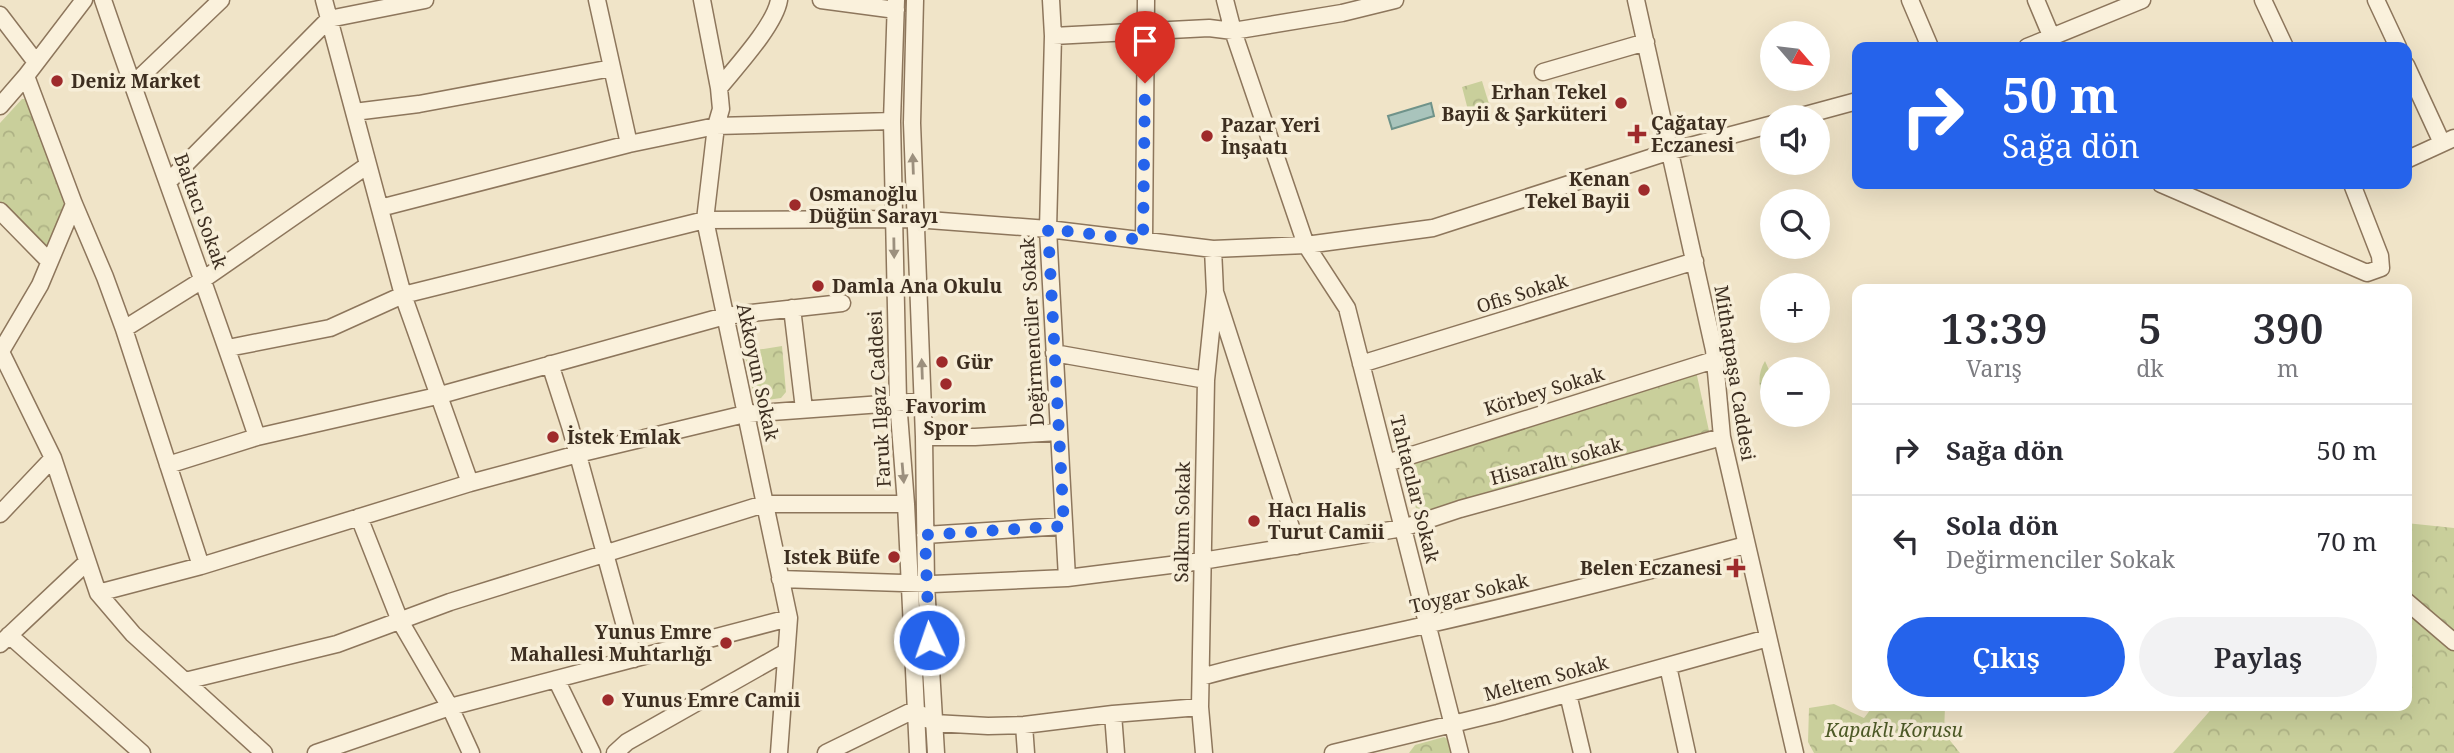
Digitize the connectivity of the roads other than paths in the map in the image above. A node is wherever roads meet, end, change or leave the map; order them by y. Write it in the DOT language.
graph roads {
  1 [pos="84,0"];
  2 [pos="103,0"];
  3 [pos="221,0"];
  4 [pos="324,0"];
  5 [pos="425,0"];
  6 [pos="597,0"];
  7 [pos="702,0"];
  8 [pos="779,0"];
  9 [pos="821,0"];
  10 [pos="915,0"];
  11 [pos="1051,0"];
  12 [pos="1146,0"];
  13 [pos="1226,0"];
  14 [pos="1395,0"];
  15 [pos="1636,0"];
  16 [pos="1910,0"];
  17 [pos="2036,0"];
  18 [pos="2143,0"];
  19 [pos="2263,0"];
  20 [pos="2376,0"];
  21 [pos="896,5"];
  22 [pos="1342,7"];
  23 [pos="0,15"];
  24 [pos="329,19"];
  25 [pos="1145,31"];
  26 [pos="1233,31"];
  27 [pos="1053,36"];
  28 [pos="2052,38"];
  29 [pos="1646,42"];
  30 [pos="1928,42"];
  31 [pos="2041,42"];
  32 [pos="2283,42"];
  33 [pos="2396,42"];
  34 [pos="35,61"];
  35 [pos="612,68"];
  36 [pos="1544,72"];
  37 [pos="26,76"];
  38 [pos="2412,76"];
  39 [pos="132,85"];
  40 [pos="719,88"];
  41 [pos="1852,102"];
  42 [pos="0,106"];
  43 [pos="1830,108"];
  44 [pos="354,112"];
  45 [pos="892,121"];
  46 [pos="716,126"];
  47 [pos="1760,127"];
  48 [pos="2448,141"];
  49 [pos="629,144"];
  50 [pos="1671,151"];
  51 [pos="2412,157"];
  52 [pos="368,165"];
  53 [pos="168,182"];
  54 [pos="2173,189"];
  55 [pos="2354,189"];
  56 [pos="74,204"];
  57 [pos="380,208"];
  58 [pos="0,211"];
  59 [pos="894,219"];
  60 [pos="915,219"];
  61 [pos="705,220"];
  62 [pos="1048,229"];
  63 [pos="1143,240"];
  64 [pos="1306,245"];
  65 [pos="1213,249"];
  66 [pos="49,261"];
  67 [pos="1695,261"];
  68 [pos="204,279"];
  69 [pos="1215,292"];
  70 [pos="403,295"];
  71 [pos="842,303"];
  72 [pos="792,308"];
  73 [pos="725,316"];
  74 [pos="124,329"];
  75 [pos="228,348"];
  76 [pos="0,352"];
  77 [pos="1054,353"];
  78 [pos="1714,360"];
  79 [pos="550,364"];
  80 [pos="1362,364"];
  81 [pos="1206,380"];
  82 [pos="437,396"];
  83 [pos="898,401"];
  84 [pos="923,401"];
  85 [pos="804,409"];
  86 [pos="745,414"];
  87 [pos="1059,432"];
  88 [pos="257,437"];
  89 [pos="924,437"];
  90 [pos="1722,437"];
  91 [pos="578,454"];
  92 [pos="53,458"];
  93 [pos="1387,463"];
  94 [pos="167,465"];
  95 [pos="470,482"];
  96 [pos="764,504"];
  97 [pos="906,504"];
  98 [pos="0,514"];
  99 [pos="359,517"];
  100 [pos="1064,526"];
  101 [pos="1403,528"];
  102 [pos="925,535"];
  103 [pos="1746,545"];
  104 [pos="1297,546"];
  105 [pos="604,554"];
  106 [pos="1202,561"];
  107 [pos="87,562"];
  108 [pos="201,566"];
  109 [pos="780,579"];
  110 [pos="1067,579"];
  111 [pos="918,584"];
  112 [pos="98,593"];
  113 [pos="2412,606"];
  114 [pos="789,618"];
  115 [pos="400,621"];
  116 [pos="1427,625"];
  117 [pos="1768,638"];
  118 [pos="5,639"];
  119 [pos="2454,642"];
  120 [pos="786,652"];
  121 [pos="634,659"];
  122 [pos="1668,666"];
  123 [pos="1200,677"];
  124 [pos="556,679"];
  125 [pos="185,681"];
  126 [pos="1568,694"];
  127 [pos="450,707"];
  128 [pos="1200,707"];
  129 [pos="914,710"];
  130 [pos="1113,714"];
  131 [pos="934,723"];
  132 [pos="1453,724"];
  133 [pos="1024,725"];
  134 [pos="1392,746"];
  135 [pos="142,753"];
  136 [pos="264,753"];
  137 [pos="316,753"];
  138 [pos="471,753"];
  139 [pos="592,753"];
  140 [pos="615,753"];
  141 [pos="779,753"];
  142 [pos="826,753"];
  143 [pos="918,753"];
  144 [pos="936,753"];
  145 [pos="1026,753"];
  146 [pos="1116,753"];
  147 [pos="1204,753"];
  148 [pos="1333,753"];
  149 [pos="1460,753"];
  150 [pos="1582,753"];
  151 [pos="1686,753"];
  152 [pos="1795,753"];
  1 -- 34 [label="street"];
  2 -- 39 [label="street, Baltacı Sokak"];
  3 -- 39 [label="street"];
  4 -- 24 [label="street"];
  5 -- 24 [label="street"];
  6 -- 35 [label="street"];
  7 -- 40 [label="street, Akkoyun Sokak"];
  8 -- 40 [label="street"];
  9 -- 21 [label="street"];
  60 -- 10 [label="street, Faruk Ilgaz Caddesi, one-way"];
  11 -- 27 [label="street, Değirmenciler Sokak"];
  12 -- 25 [label="street"];
  13 -- 26 [label="street, Tahtacılar Sokak"];
  14 -- 22 [label="street"];
  15 -- 29 [label="street, Mithatpaşa Caddesi"];
  16 -- 30 [label="street"];
  17 -- 28 [label="street"];
  18 -- 28 [label="street"];
  19 -- 32 [label="street"];
  20 -- 33 [label="street"];
  21 -- 45 [label="street, Faruk Ilgaz Caddesi"];
  22 -- 26 [label="street"];
  23 -- 34 [label="street"];
  24 -- 44 [label="street"];
  24 -- 53 [label="street"];
  25 -- 26 [label="street"];
  25 -- 27 [label="street"];
  25 -- 63 [label="street"];
  26 -- 64 [label="street, Tahtacılar Sokak"];
  27 -- 62 [label="street, Değirmenciler Sokak"];
  28 -- 31 [label="street"];
  29 -- 36 [label="street"];
  29 -- 50 [label="street, Mithatpaşa Caddesi"];
  34 -- 37 [label="street"];
  35 -- 44 [label="street"];
  35 -- 49 [label="street"];
  37 -- 42 [label="street"];
  37 -- 56 [label="street"];
  38 -- 48 [label="street"];
  39 -- 53 [label="street, Baltacı Sokak"];
  40 -- 46 [label="street, Akkoyun Sokak"];
  41 -- 43 [label="street"];
  44 -- 52 [label="street"];
  45 -- 46 [label="street"];
  45 -- 59 [label="street, Faruk Ilgaz Caddesi"];
  46 -- 49 [label="street"];
  46 -- 61 [label="street, Akkoyun Sokak"];
  47 -- 50 [label="street"];
  48 -- 51 [label="street"];
  49 -- 57 [label="street"];
  50 -- 64 [label="street"];
  50 -- 67 [label="street, Mithatpaşa Caddesi"];
  52 -- 57 [label="street"];
  52 -- 68 [label="street"];
  53 -- 68 [label="street, Baltacı Sokak"];
  54 -- 55 [label="street"];
  56 -- 66 [label="street"];
  56 -- 74 [label="street"];
  57 -- 70 [label="street"];
  58 -- 66 [label="street"];
  59 -- 60 [label="street"];
  59 -- 61 [label="street"];
  59 -- 83 [label="street, Faruk Ilgaz Caddesi, one-way"];
  60 -- 62 [label="street"];
  84 -- 60 [label="street, Faruk Ilgaz Caddesi, one-way"];
  61 -- 70 [label="street"];
  61 -- 73 [label="street, Akkoyun Sokak"];
  62 -- 63 [label="street"];
  62 -- 77 [label="street, Değirmenciler Sokak"];
  63 -- 65 [label="street"];
  64 -- 65 [label="street"];
  64 -- 80 [label="street, Tahtacılar Sokak"];
  65 -- 69 [label="street"];
  66 -- 76 [label="street"];
  67 -- 78 [label="street, Mithatpaşa Caddesi"];
  67 -- 80 [label="street, Ofis Sokak"];
  68 -- 74 [label="street"];
  68 -- 75 [label="street, Baltacı Sokak"];
  69 -- 81 [label="street, Salkım Sokak"];
  69 -- 104 [label="street"];
  70 -- 75 [label="street"];
  70 -- 82 [label="street"];
  71 -- 72 [label="street"];
  72 -- 73 [label="street"];
  72 -- 85 [label="street"];
  73 -- 79 [label="street"];
  73 -- 86 [label="street, Akkoyun Sokak"];
  74 -- 94 [label="street"];
  75 -- 88 [label="street, Baltacı Sokak"];
  76 -- 92 [label="street"];
  77 -- 81 [label="street"];
  77 -- 87 [label="street, Değirmenciler Sokak"];
  78 -- 90 [label="street, Mithatpaşa Caddesi"];
  78 -- 93 [label="street, Körbey Sokak"];
  79 -- 82 [label="street"];
  79 -- 91 [label="street"];
  80 -- 93 [label="street, Tahtacılar Sokak"];
  81 -- 106 [label="street, Salkım Sokak"];
  82 -- 88 [label="street"];
  82 -- 95 [label="street"];
  83 -- 84 [label="street"];
  83 -- 85 [label="street"];
  83 -- 97 [label="street, Faruk Ilgaz Caddesi, one-way"];
  84 -- 89 [label="street, Faruk Ilgaz Caddesi"];
  85 -- 86 [label="street"];
  86 -- 91 [label="street"];
  86 -- 96 [label="street, Akkoyun Sokak"];
  87 -- 89 [label="street"];
  87 -- 100 [label="street, Değirmenciler Sokak"];
  88 -- 94 [label="street"];
  89 -- 102 [label="street, Faruk Ilgaz Caddesi"];
  90 -- 101 [label="street, Hisaraltı sokak"];
  90 -- 103 [label="street, Mithatpaşa Caddesi"];
  91 -- 95 [label="street"];
  91 -- 105 [label="street"];
  92 -- 98 [label="street"];
  92 -- 107 [label="street"];
  93 -- 101 [label="street, Tahtacılar Sokak"];
  94 -- 108 [label="street"];
  95 -- 99 [label="street"];
  96 -- 97 [label="street"];
  96 -- 105 [label="street"];
  96 -- 109 [label="street, Akkoyun Sokak"];
  97 -- 111 [label="street, Faruk Ilgaz Caddesi"];
  99 -- 108 [label="street"];
  99 -- 115 [label="street"];
  100 -- 102 [label="street"];
  100 -- 110 [label="street, Değirmenciler Sokak"];
  101 -- 104 [label="street, Hisaraltı sokak"];
  101 -- 116 [label="street, Tahtacılar Sokak"];
  102 -- 111 [label="street, Faruk Ilgaz Caddesi"];
  103 -- 116 [label="street, Toygar Sokak"];
  103 -- 117 [label="street, Mithatpaşa Caddesi"];
  104 -- 106 [label="street, Hisaraltı sokak"];
  105 -- 115 [label="street"];
  105 -- 121 [label="street"];
  106 -- 110 [label="street, Hisaraltı sokak"];
  106 -- 123 [label="street, Salkım Sokak"];
  107 -- 112 [label="street"];
  107 -- 118 [label="street"];
  108 -- 112 [label="street"];
  109 -- 111 [label="street, Hisaraltı sokak"];
  109 -- 114 [label="street, Akkoyun Sokak"];
  110 -- 111 [label="street, Hisaraltı sokak"];
  111 -- 129 [label="street, Faruk Ilgaz Caddesi"];
  111 -- 131 [label="street, Faruk Ilgaz Caddesi"];
  112 -- 125 [label="street"];
  113 -- 119 [label="street"];
  114 -- 120 [label="street, Akkoyun Sokak"];
  114 -- 121 [label="street"];
  115 -- 125 [label="street"];
  115 -- 127 [label="street"];
  116 -- 123 [label="street, Toygar Sokak"];
  116 -- 132 [label="street, Tahtacılar Sokak"];
  117 -- 122 [label="street, Meltem Sokak"];
  117 -- 152 [label="street, Mithatpaşa Caddesi"];
  118 -- 135 [label="street"];
  120 -- 140 [label="street"];
  120 -- 141 [label="street, Akkoyun Sokak"];
  121 -- 124 [label="street"];
  122 -- 126 [label="street, Meltem Sokak"];
  122 -- 151 [label="street"];
  123 -- 128 [label="street, Salkım Sokak"];
  124 -- 127 [label="street"];
  124 -- 139 [label="street"];
  125 -- 136 [label="street"];
  126 -- 132 [label="street, Meltem Sokak"];
  126 -- 150 [label="street"];
  127 -- 137 [label="street"];
  127 -- 138 [label="street"];
  128 -- 130 [label="street"];
  128 -- 147 [label="street, Salkım Sokak"];
  129 -- 131 [label="street"];
  129 -- 142 [label="street"];
  129 -- 143 [label="street, Faruk Ilgaz Caddesi"];
  130 -- 133 [label="street"];
  130 -- 146 [label="street"];
  131 -- 133 [label="street"];
  131 -- 144 [label="street, Faruk Ilgaz Caddesi"];
  132 -- 134 [label="street, Meltem Sokak"];
  132 -- 149 [label="street, Tahtacılar Sokak"];
  133 -- 145 [label="street"];
  134 -- 148 [label="street, Meltem Sokak"];
}
